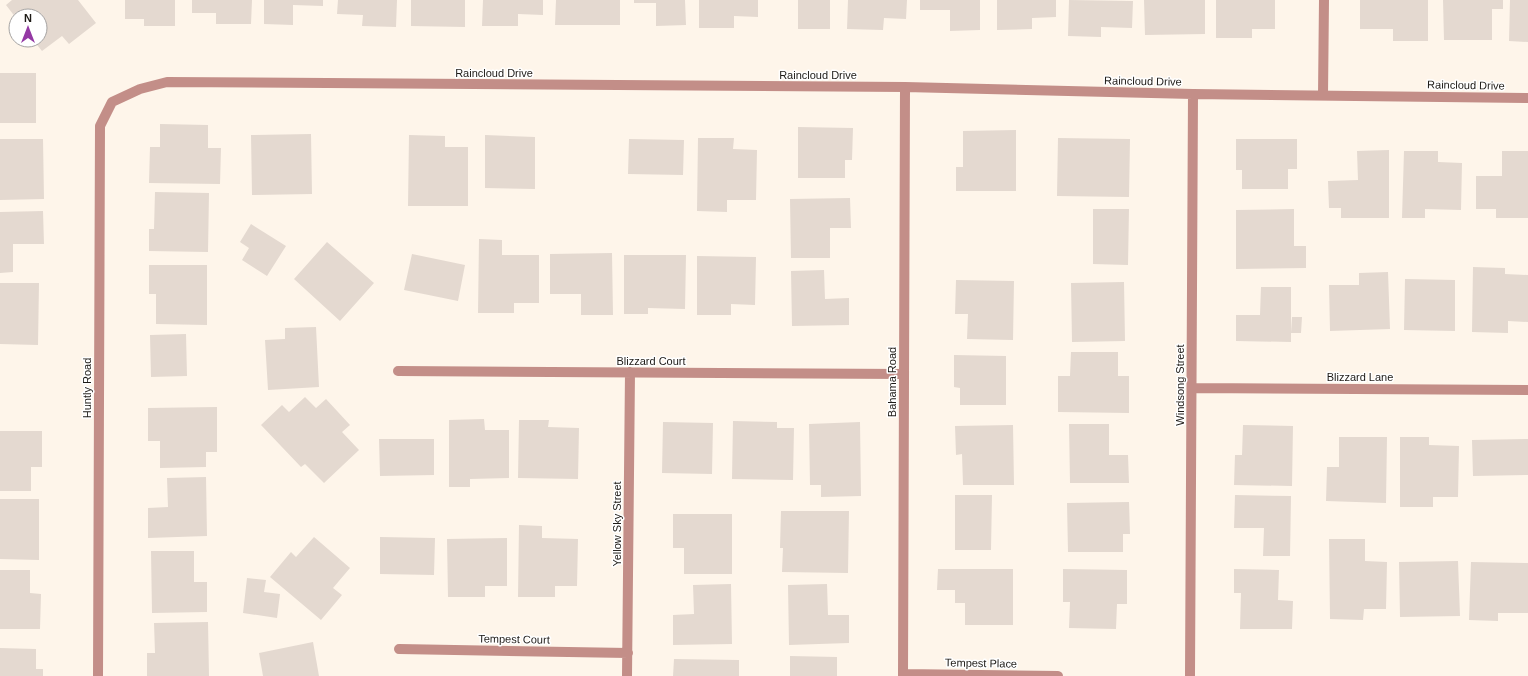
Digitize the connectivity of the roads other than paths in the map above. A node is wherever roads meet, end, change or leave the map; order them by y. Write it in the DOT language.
graph roads {
  1 [pos="1324,0"];
  2 [pos="905,87"];
  3 [pos="1193,94"];
  4 [pos="1323,95"];
  5 [pos="1528,98"];
  6 [pos="112,102"];
  7 [pos="398,371"];
  8 [pos="630,372"];
  9 [pos="904,374"];
  10 [pos="1192,388"];
  11 [pos="1528,390"];
  12 [pos="399,649"];
  13 [pos="628,652"];
  14 [pos="903,675"];
  15 [pos="98,676"];
  16 [pos="628,676"];
  17 [pos="1058,676"];
  18 [pos="1190,676"];
  1 -- 4 [label="street"];
  2 -- 3 [label="street, Raincloud Drive"];
  2 -- 6 [label="street, Raincloud Drive"];
  2 -- 9 [label="street, Bahama Road"];
  3 -- 4 [label="street, Raincloud Drive"];
  3 -- 10 [label="street, Windsong Street"];
  4 -- 5 [label="street, Raincloud Drive"];
  6 -- 15 [label="street, Huntly Road"];
  7 -- 8 [label="street, Blizzard Court"];
  8 -- 9 [label="street, Blizzard Court"];
  8 -- 13 [label="street, Yellow Sky Street"];
  9 -- 14 [label="street, Bahama Road"];
  10 -- 11 [label="street, Blizzard Lane"];
  10 -- 18 [label="street, Windsong Street"];
  12 -- 13 [label="street, Tempest Court"];
  13 -- 16 [label="street, Yellow Sky Street"];
  14 -- 17 [label="street, Tempest Place"];
}
